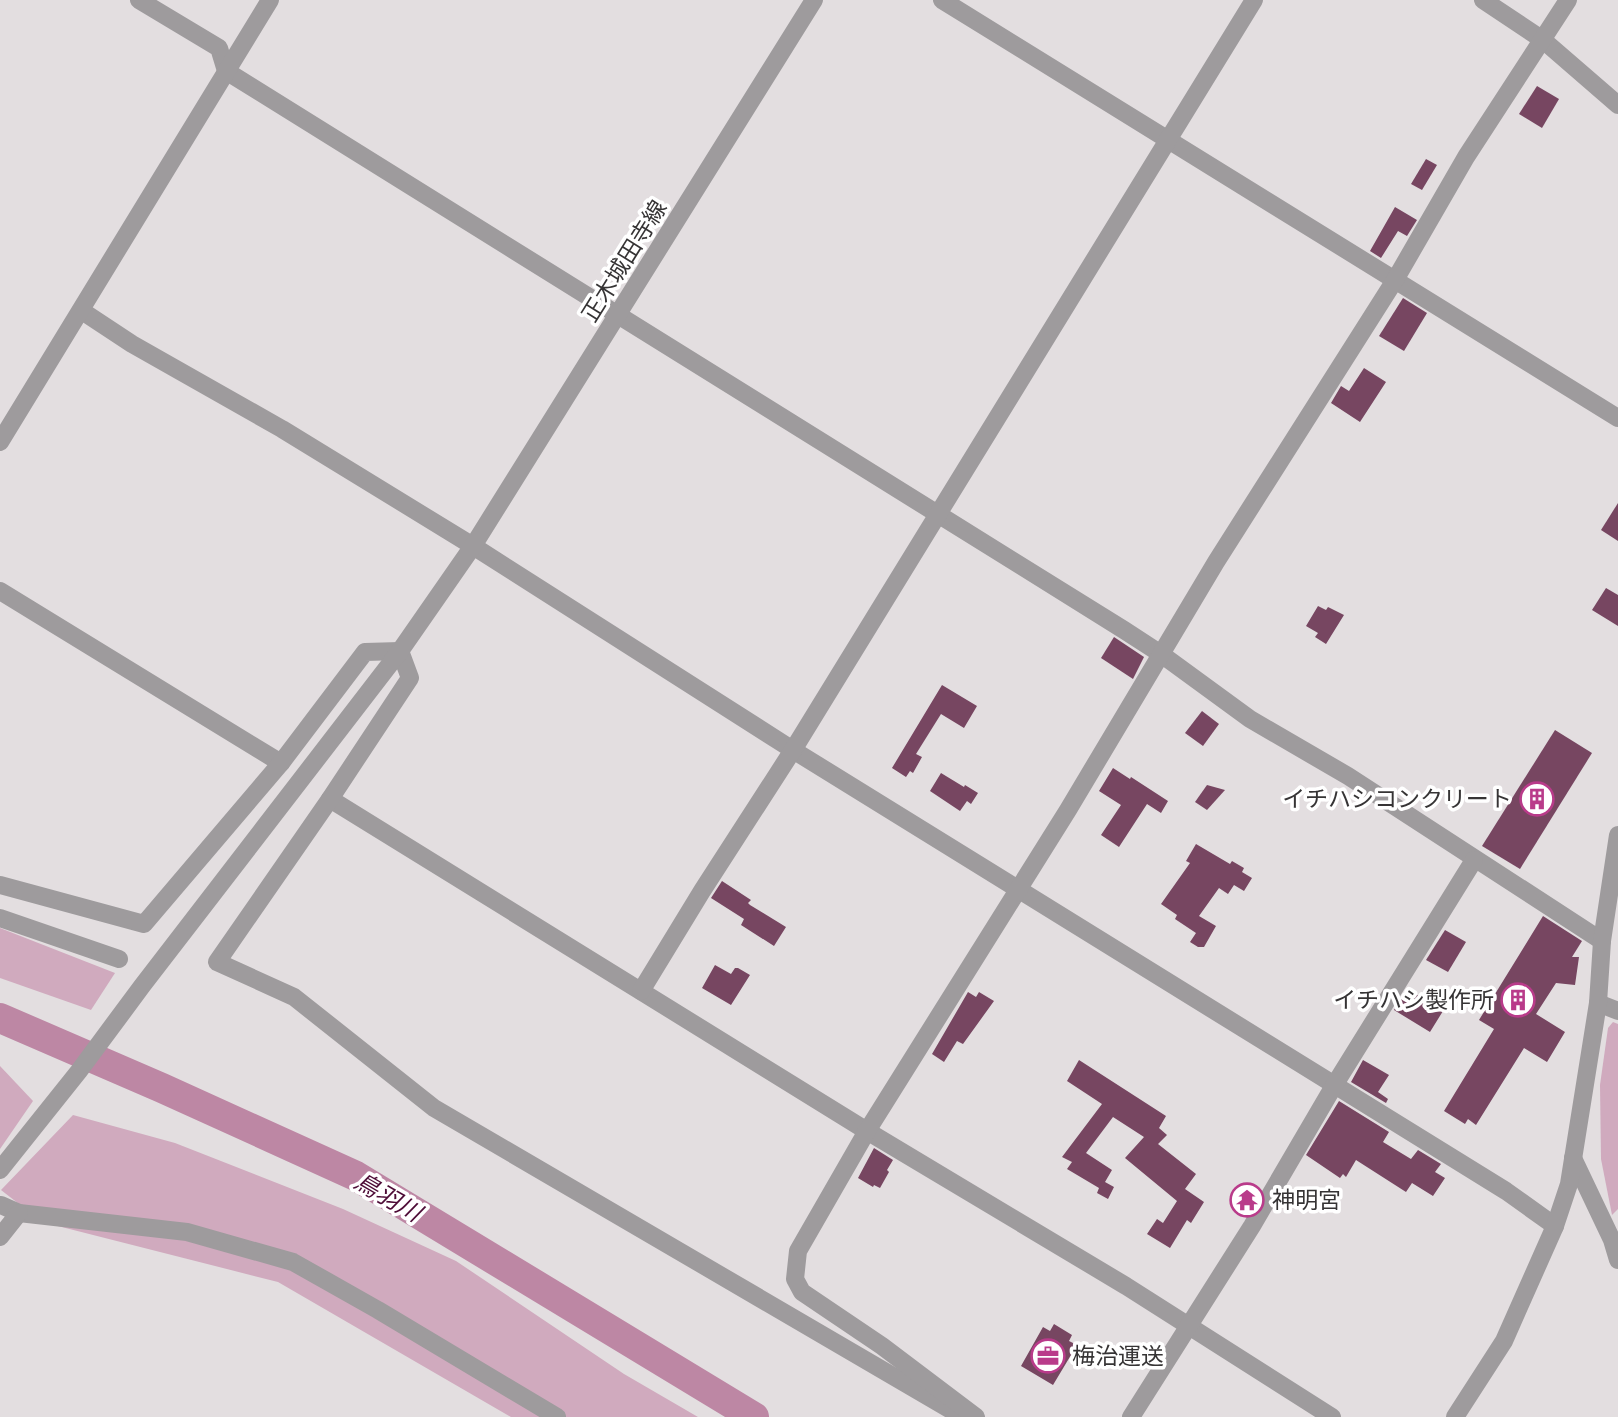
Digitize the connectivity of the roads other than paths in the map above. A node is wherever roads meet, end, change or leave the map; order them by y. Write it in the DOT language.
graph roads {
  1 [pos="139,0"];
  2 [pos="270,0"];
  3 [pos="814,0"];
  4 [pos="942,0"];
  5 [pos="1254,0"];
  6 [pos="1483,0"];
  7 [pos="1568,0"];
  8 [pos="1543,40"];
  9 [pos="226,71"];
  10 [pos="1618,105"];
  11 [pos="1168,139"];
  12 [pos="1395,280"];
  13 [pos="82,311"];
  14 [pos="619,316"];
  15 [pos="1618,418"];
  16 [pos="0,442"];
  17 [pos="938,513"];
  18 [pos="473,546"];
  19 [pos="0,591"];
  20 [pos="400,651"];
  21 [pos="1161,654"];
  22 [pos="793,750"];
  23 [pos="281,763"];
  24 [pos="330,799"];
  25 [pos="1617,846"];
  26 [pos="1475,860"];
  27 [pos="0,885"];
  28 [pos="1018,890"];
  29 [pos="0,918"];
  30 [pos="1602,941"];
  31 [pos="119,959"];
  32 [pos="641,991"];
  33 [pos="1598,1003"];
  34 [pos="1618,1011"];
  35 [pos="1335,1084"];
  36 [pos="867,1131"];
  37 [pos="1573,1157"];
  38 [pos="1,1168"];
  39 [pos="1,1205"];
  40 [pos="19,1213"];
  41 [pos="1555,1226"];
  42 [pos="0,1237"];
  43 [pos="1618,1260"];
  44 [pos="1189,1326"];
  45 [pos="557,1417"];
  46 [pos="963,1417"];
  47 [pos="976,1417"];
  48 [pos="1131,1417"];
  49 [pos="1332,1417"];
  50 [pos="1455,1417"];
  1 -- 9 [label="street"];
  2 -- 9 [label="street"];
  3 -- 14 [label="street, 正木城田寺線"];
  4 -- 11 [label="street"];
  5 -- 11 [label="street"];
  6 -- 8 [label="street"];
  7 -- 8 [label="street"];
  8 -- 10 [label="street"];
  8 -- 12 [label="street"];
  9 -- 13 [label="street"];
  9 -- 14 [label="street"];
  11 -- 12 [label="street"];
  11 -- 17 [label="street"];
  12 -- 15 [label="street"];
  12 -- 21 [label="street"];
  13 -- 16 [label="street"];
  13 -- 18 [label="street"];
  14 -- 17 [label="street"];
  14 -- 18 [label="street, 正木城田寺線"];
  17 -- 21 [label="street"];
  17 -- 22 [label="street"];
  18 -- 20 [label="street, 正木城田寺線"];
  18 -- 22 [label="street"];
  19 -- 23 [label="street"];
  20 -- 23 [label="street"];
  20 -- 24 [label="street"];
  20 -- 38 [label="street, 正木城田寺線"];
  21 -- 26 [label="street"];
  21 -- 28 [label="street"];
  22 -- 28 [label="street"];
  22 -- 32 [label="street"];
  23 -- 27 [label="street"];
  24 -- 32 [label="street"];
  24 -- 46 [label="street"];
  25 -- 30 [label="street"];
  26 -- 30 [label="street"];
  26 -- 35 [label="street"];
  28 -- 35 [label="street"];
  28 -- 36 [label="street"];
  29 -- 31 [label="street"];
  30 -- 33 [label="street"];
  32 -- 36 [label="street"];
  33 -- 34 [label="street"];
  33 -- 37 [label="street"];
  35 -- 41 [label="street"];
  35 -- 44 [label="street"];
  36 -- 44 [label="street"];
  36 -- 47 [label="street"];
  37 -- 41 [label="street"];
  37 -- 43 [label="street"];
  39 -- 40 [label="street"];
  40 -- 42 [label="street"];
  40 -- 45 [label="street"];
  41 -- 50 [label="street"];
  44 -- 48 [label="street"];
  44 -- 49 [label="street"];
}
